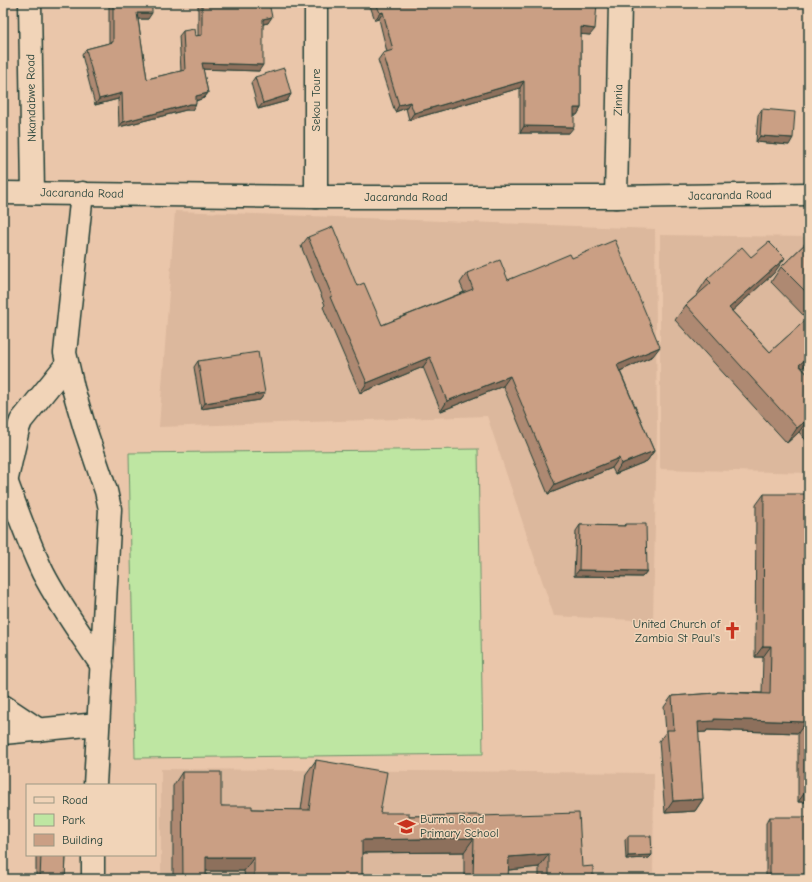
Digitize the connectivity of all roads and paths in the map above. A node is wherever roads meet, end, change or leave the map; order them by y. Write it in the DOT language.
graph roads {
  1 [pos="30,3"];
  2 [pos="316,3"];
  3 [pos="620,3"];
  4 [pos="3,193"];
  5 [pos="33,193"];
  6 [pos="82,193"];
  7 [pos="809,194"];
  8 [pos="316,197"];
  9 [pos="616,197"];
  10 [pos="66,364"];
  11 [pos="5,490"];
  12 [pos="102,666"];
  13 [pos="3,706"];
  14 [pos="98,724"];
  15 [pos="39,730"];
  16 [pos="3,733"];
  17 [pos="95,784"];
  18 [pos="93,856"];
  19 [pos="93,879"];
  1 -- 5 [label="street, Nkandabwe Road"];
  2 -- 8 [label="street, Sekou Toure"];
  3 -- 9 [label="street, Zinnia"];
  4 -- 5 [label="street, Jacaranda Road"];
  5 -- 6 [label="street, Jacaranda Road"];
  6 -- 8 [label="street, Jacaranda Road"];
  6 -- 10 [label="street"];
  7 -- 9 [label="street, Jacaranda Road"];
  8 -- 9 [label="street, Jacaranda Road"];
  10 -- 11 [label="street"];
  10 -- 12 [label="street"];
  11 -- 12 [label="street"];
  12 -- 14 [label="street"];
  13 -- 15 [label="street"];
  14 -- 15 [label="street"];
  14 -- 17 [label="street"];
  15 -- 16 [label="street"];
  18 -- 19 [label="street"];
}
